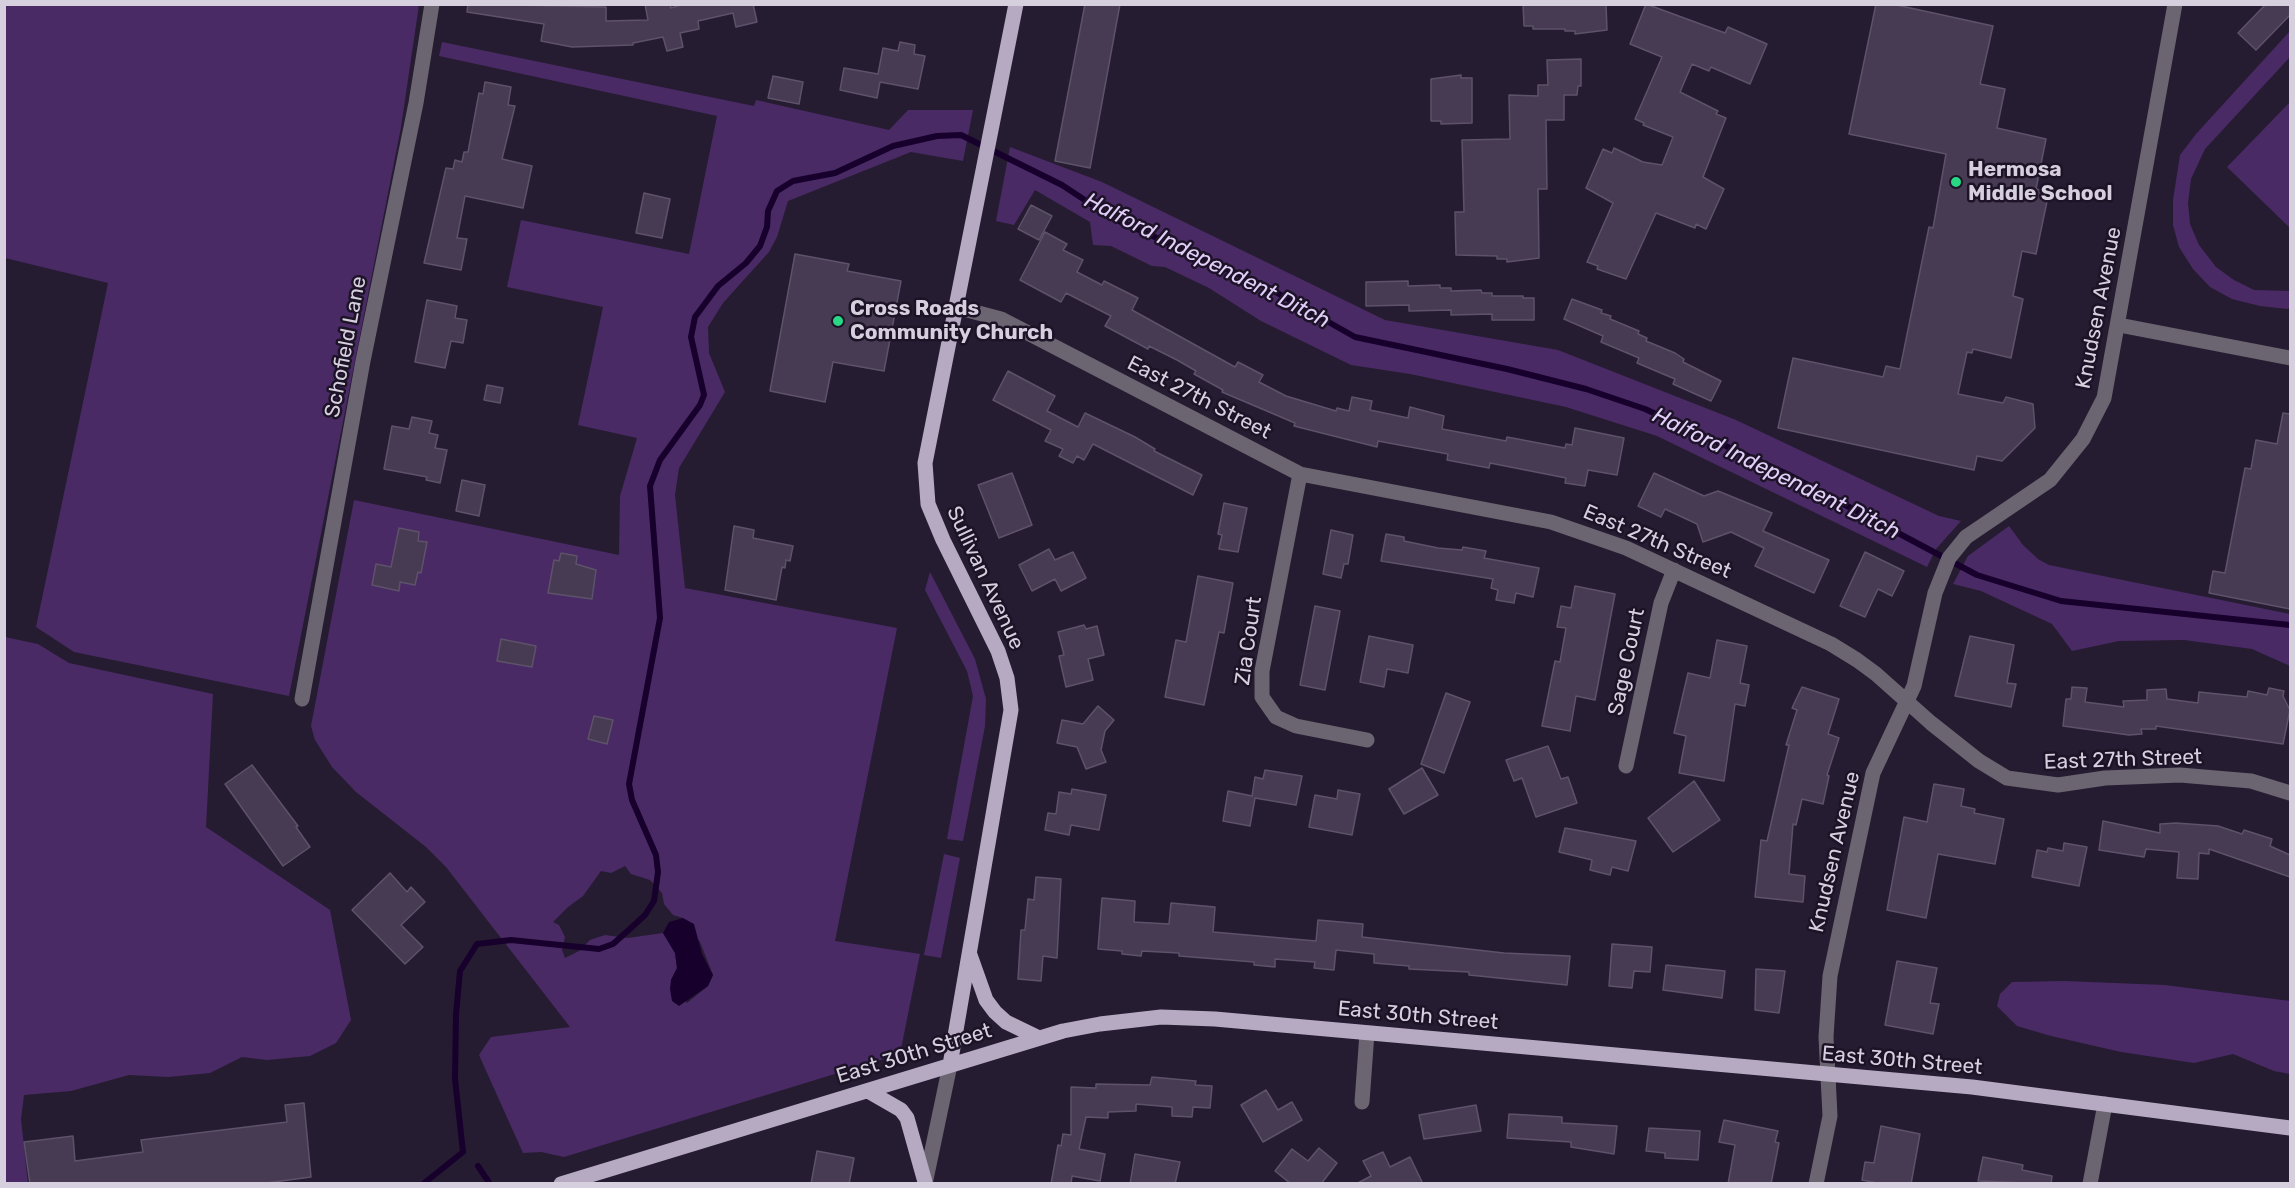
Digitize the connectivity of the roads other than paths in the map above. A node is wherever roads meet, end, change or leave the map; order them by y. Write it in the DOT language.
graph roads {
  1 [pos="432,4"];
  2 [pos="1016,4"];
  3 [pos="2175,4"];
  4 [pos="956,307"];
  5 [pos="2119,325"];
  6 [pos="2290,358"];
  7 [pos="1300,474"];
  8 [pos="1674,570"];
  9 [pos="302,699"];
  10 [pos="1908,703"];
  11 [pos="1367,740"];
  12 [pos="1626,765"];
  13 [pos="2290,793"];
  14 [pos="970,954"];
  15 [pos="1367,1033"];
  16 [pos="1039,1038"];
  17 [pos="950,1065"];
  18 [pos="1828,1075"];
  19 [pos="868,1091"];
  20 [pos="1362,1102"];
  21 [pos="2105,1104"];
  22 [pos="2290,1128"];
  23 [pos="925,1183"];
  24 [pos="561,1184"];
  25 [pos="1816,1184"];
  26 [pos="2090,1184"];
  1 -- 9 [label="street, Schofield Lane"];
  2 -- 4 [label="main road, Sullivan Avenue"];
  3 -- 5 [label="street, Knudsen Avenue"];
  4 -- 7 [label="street, East 27th Street"];
  4 -- 14 [label="main road, Sullivan Avenue"];
  5 -- 6 [label="street"];
  5 -- 10 [label="street, Knudsen Avenue"];
  7 -- 8 [label="street, East 27th Street"];
  7 -- 11 [label="street, Zia Court"];
  8 -- 10 [label="street, East 27th Street"];
  8 -- 12 [label="street, Sage Court"];
  10 -- 13 [label="street, East 27th Street"];
  10 -- 18 [label="street, Knudsen Avenue"];
  14 -- 16 [label="main road"];
  14 -- 17 [label="main road, Sullivan Avenue"];
  15 -- 16 [label="main road, East 30th Street"];
  15 -- 18 [label="main road, East 30th Street"];
  15 -- 20 [label="street"];
  16 -- 17 [label="main road, East 30th Street"];
  17 -- 19 [label="main road, East 30th Street"];
  17 -- 23 [label="street"];
  18 -- 21 [label="main road, East 30th Street"];
  18 -- 25 [label="street, Knudsen Avenue"];
  19 -- 23 [label="main road"];
  19 -- 24 [label="main road, East 30th Street"];
  21 -- 22 [label="main road, East 30th Street"];
  21 -- 26 [label="street"];
}
